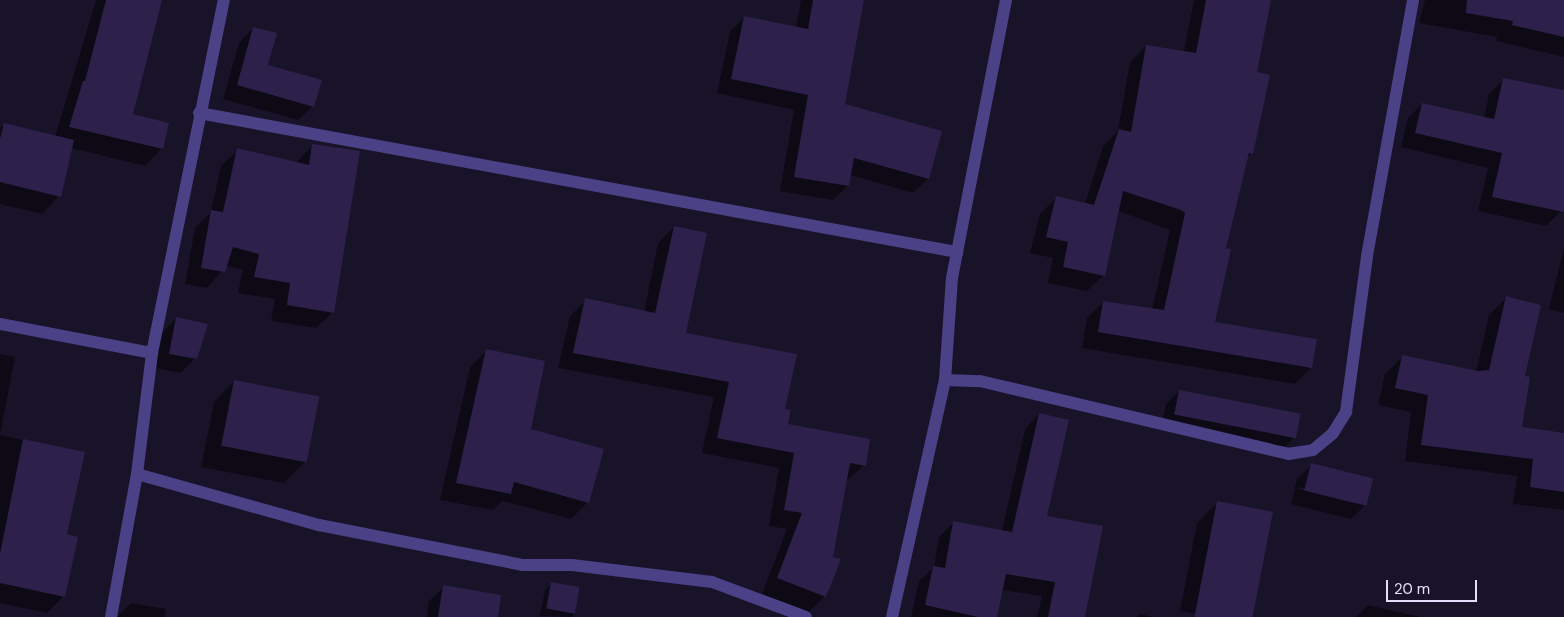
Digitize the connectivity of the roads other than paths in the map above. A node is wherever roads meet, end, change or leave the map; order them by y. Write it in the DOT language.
graph roads {
  1 [pos="224,0"];
  2 [pos="1006,0"];
  3 [pos="1413,0"];
  4 [pos="199,113"];
  5 [pos="957,252"];
  6 [pos="0,324"];
  7 [pos="152,353"];
  8 [pos="945,380"];
  9 [pos="137,474"];
  10 [pos="111,617"];
  11 [pos="806,617"];
  12 [pos="892,617"];
  1 -- 4 [label="street"];
  2 -- 5 [label="street"];
  3 -- 8 [label="street"];
  4 -- 5 [label="street"];
  4 -- 7 [label="street"];
  5 -- 8 [label="street"];
  6 -- 7 [label="street"];
  7 -- 9 [label="street"];
  8 -- 12 [label="street"];
  9 -- 10 [label="street"];
  9 -- 11 [label="street"];
}
